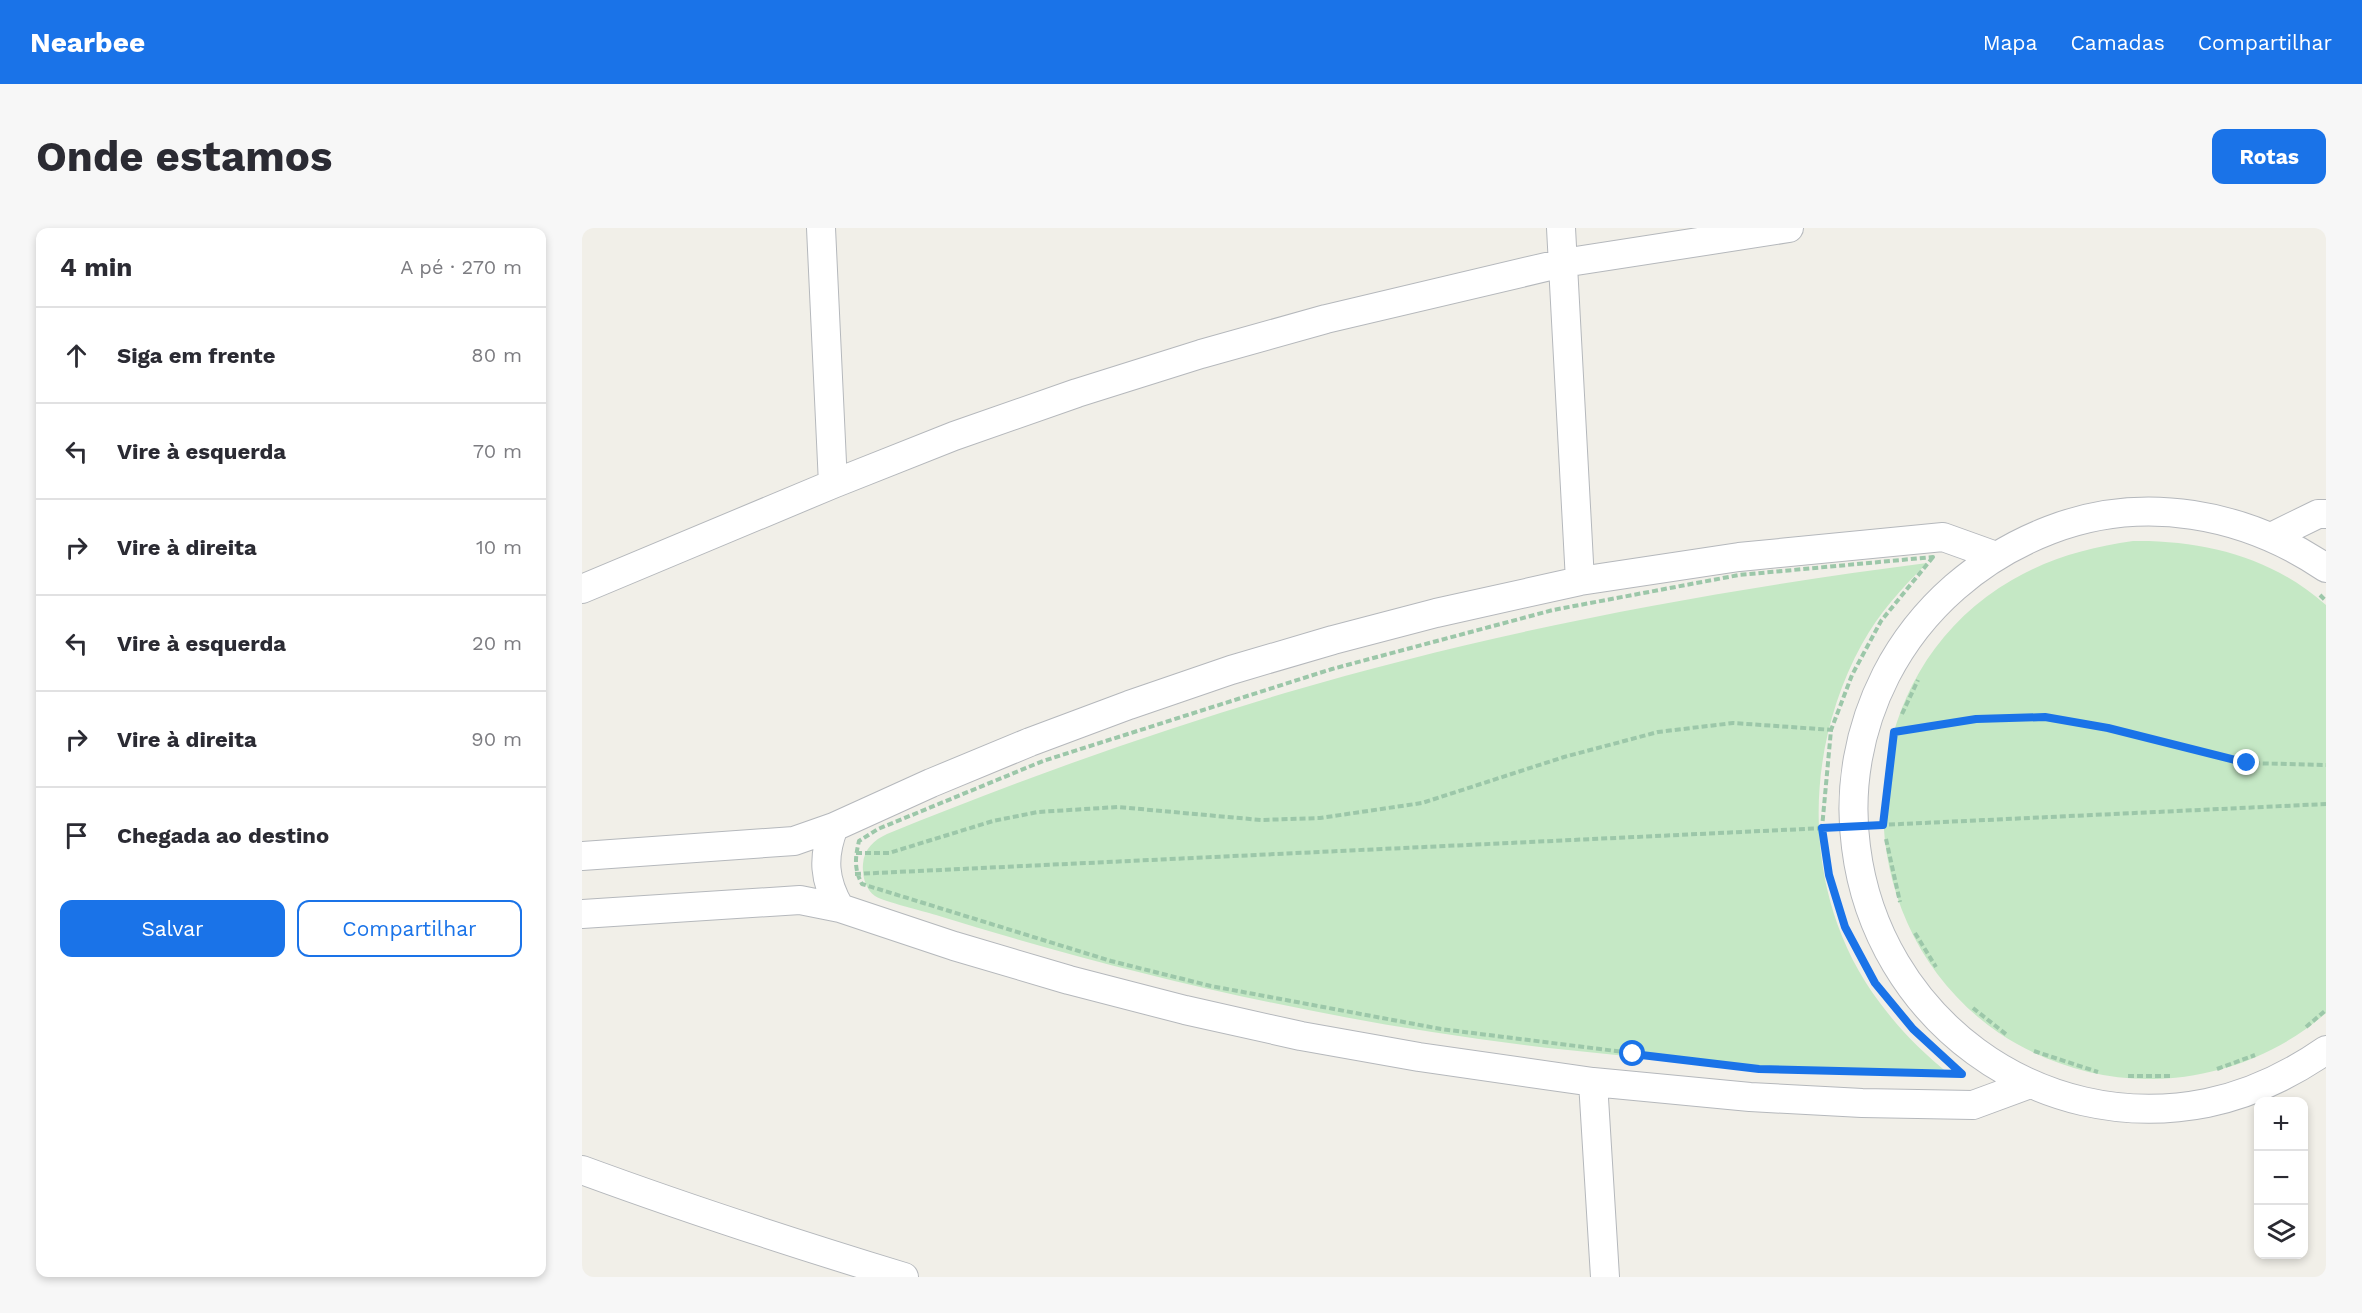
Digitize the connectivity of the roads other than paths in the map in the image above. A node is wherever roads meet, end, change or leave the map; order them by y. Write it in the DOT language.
graph roads {
  1 [pos="821,228"];
  2 [pos="1561,228"];
  3 [pos="1789,228"];
  4 [pos="1563,263"];
  5 [pos="833,484"];
  6 [pos="2326,514"];
  7 [pos="2271,537"];
  8 [pos="1995,556"];
  9 [pos="2322,580"];
  10 [pos="1580,581"];
  11 [pos="582,589"];
  12 [pos="834,827"];
  13 [pos="582,856"];
  14 [pos="840,908"];
  15 [pos="582,914"];
  16 [pos="2319,1062"];
  17 [pos="1593,1082"];
  18 [pos="2030,1084"];
  19 [pos="582,1170"];
  20 [pos="904,1277"];
  21 [pos="1605,1277"];
  1 -- 5 [label="street"];
  2 -- 4 [label="street"];
  3 -- 4 [label="street"];
  4 -- 5 [label="street"];
  4 -- 10 [label="street"];
  5 -- 11 [label="street"];
  6 -- 7 [label="street"];
  7 -- 8 [label="street"];
  7 -- 9 [label="street"];
  8 -- 10 [label="street"];
  8 -- 18 [label="street"];
  10 -- 12 [label="street"];
  12 -- 13 [label="street"];
  12 -- 14 [label="street"];
  14 -- 15 [label="street"];
  14 -- 17 [label="street"];
  16 -- 18 [label="street"];
  17 -- 18 [label="street"];
  17 -- 21 [label="street"];
  19 -- 20 [label="street"];
}
